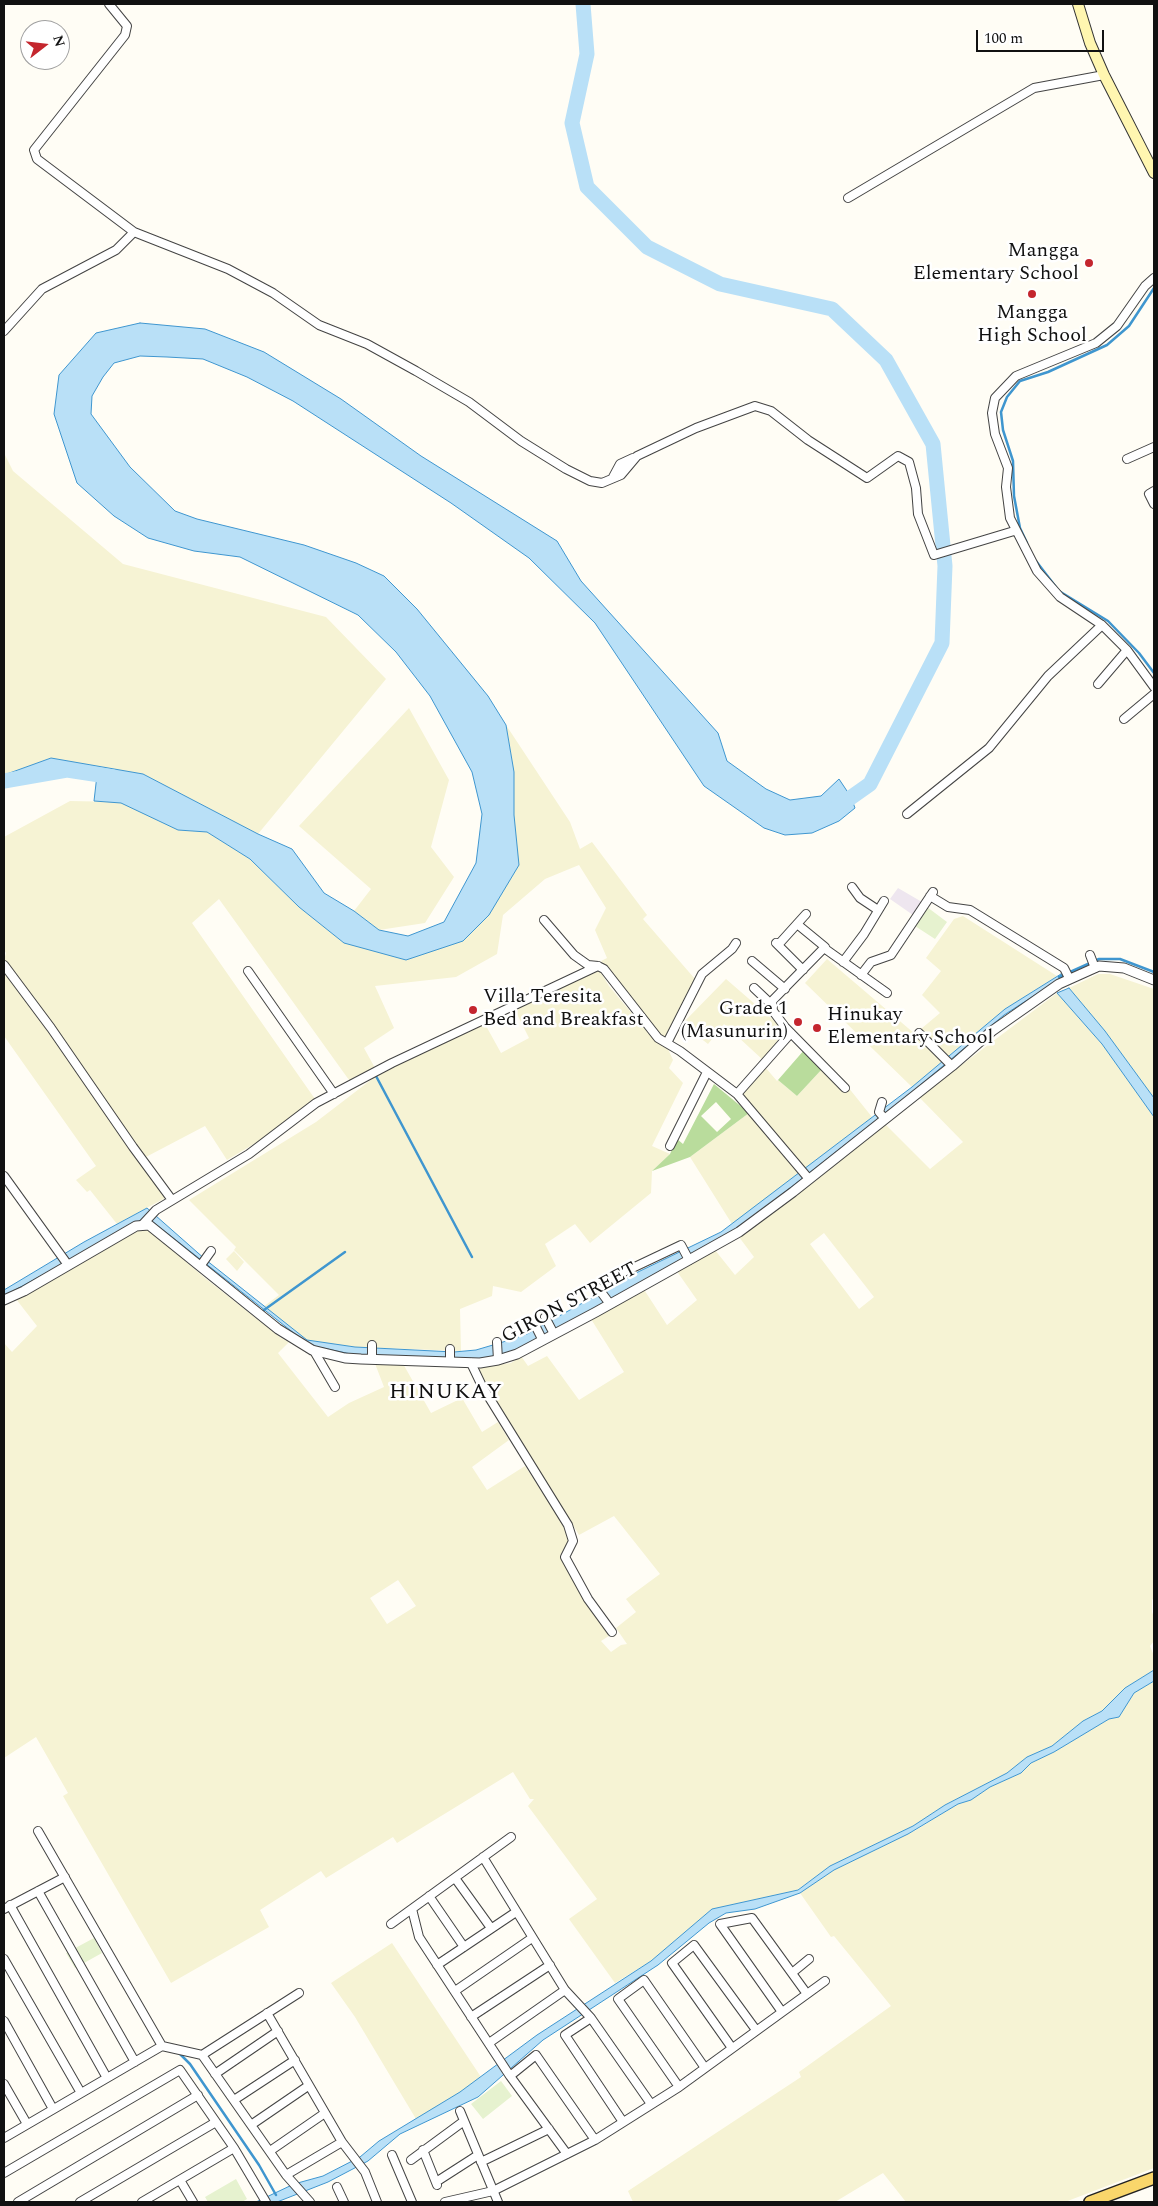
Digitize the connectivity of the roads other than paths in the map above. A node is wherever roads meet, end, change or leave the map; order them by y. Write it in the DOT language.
graph roads {
  1 [pos="109,4"];
  2 [pos="1078,4"];
  3 [pos="1104,75"];
  4 [pos="1154,173"];
  5 [pos="848,198"];
  6 [pos="134,232"];
  7 [pos="1154,278"];
  8 [pos="4,330"];
  9 [pos="1154,447"];
  10 [pos="1127,459"];
  11 [pos="1154,490"];
  12 [pos="1154,504"];
  13 [pos="1014,530"];
  14 [pos="1102,625"];
  15 [pos="1127,650"];
  16 [pos="1150,671"];
  17 [pos="1098,684"];
  18 [pos="1154,687"];
  19 [pos="1154,694"];
  20 [pos="1124,719"];
  21 [pos="907,814"];
  22 [pos="852,887"];
  23 [pos="884,901"];
  24 [pos="878,910"];
  25 [pos="806,914"];
  26 [pos="544,920"];
  27 [pos="797,924"];
  28 [pos="736,943"];
  29 [pos="824,947"];
  30 [pos="1090,955"];
  31 [pos="752,961"];
  32 [pos="843,962"];
  33 [pos="4,965"];
  34 [pos="598,966"];
  35 [pos="1095,968"];
  36 [pos="803,970"];
  37 [pos="248,971"];
  38 [pos="861,975"];
  39 [pos="1069,978"];
  40 [pos="1154,980"];
  41 [pos="754,988"];
  42 [pos="785,989"];
  43 [pos="888,993"];
  44 [pos="773,1006"];
  45 [pos="791,1033"];
  46 [pos="919,1033"];
  47 [pos="667,1043"];
  48 [pos="949,1062"];
  49 [pos="707,1072"];
  50 [pos="845,1088"];
  51 [pos="334,1094"];
  52 [pos="737,1094"];
  53 [pos="882,1102"];
  54 [pos="882,1115"];
  55 [pos="670,1146"];
  56 [pos="806,1175"];
  57 [pos="4,1176"];
  58 [pos="172,1200"];
  59 [pos="146,1221"];
  60 [pos="211,1251"];
  61 [pos="687,1256"];
  62 [pos="66,1261"];
  63 [pos="203,1262"];
  64 [pos="624,1272"];
  65 [pos="600,1291"];
  66 [pos="4,1300"];
  67 [pos="608,1303"];
  68 [pos="546,1320"];
  69 [pos="536,1329"];
  70 [pos="553,1332"];
  71 [pos="542,1338"];
  72 [pos="497,1342"];
  73 [pos="372,1345"];
  74 [pos="450,1349"];
  75 [pos="314,1351"];
  76 [pos="372,1358"];
  77 [pos="498,1358"];
  78 [pos="450,1359"];
  79 [pos="471,1363"];
  80 [pos="335,1387"];
  81 [pos="612,1632"];
  82 [pos="38,1831"];
  83 [pos="511,1837"];
  84 [pos="483,1857"];
  85 [pos="65,1877"];
  86 [pos="455,1878"];
  87 [pos="38,1891"];
  88 [pos="430,1896"];
  89 [pos="7,1907"];
  90 [pos="412,1909"];
  91 [pos="516,1912"];
  92 [pos="391,1924"];
  93 [pos="491,1928"];
  94 [pos="532,1938"];
  95 [pos="464,1946"];
  96 [pos="4,1959"];
  97 [pos="809,1959"];
  98 [pos="437,1964"];
  99 [pos="550,1966"];
  100 [pos="792,1974"];
  101 [pos="825,1981"];
  102 [pos="566,1990"];
  103 [pos="454,1991"];
  104 [pos="298,1993"];
  105 [pos="807,1994"];
  106 [pos="782,2012"];
  107 [pos="267,2013"];
  108 [pos="471,2016"];
  109 [pos="591,2018"];
  110 [pos="4,2021"];
  111 [pos="756,2030"];
  112 [pos="278,2031"];
  113 [pos="489,2043"];
  114 [pos="162,2046"];
  115 [pos="732,2048"];
  116 [pos="202,2055"];
  117 [pos="295,2060"];
  118 [pos="135,2062"];
  119 [pos="705,2068"];
  120 [pos="215,2074"];
  121 [pos="510,2076"];
  122 [pos="107,2078"];
  123 [pos="4,2084"];
  124 [pos="308,2086"];
  125 [pos="679,2088"];
  126 [pos="81,2093"];
  127 [pos="198,2095"];
  128 [pos="234,2100"];
  129 [pos="651,2104"];
  130 [pos="53,2109"];
  131 [pos="460,2111"];
  132 [pos="325,2113"];
  133 [pos="464,2121"];
  134 [pos="216,2122"];
  135 [pos="623,2122"];
  136 [pos="27,2124"];
  137 [pos="251,2124"];
  138 [pos="549,2129"];
  139 [pos="4,2138"];
  140 [pos="595,2140"];
  141 [pos="342,2142"];
  142 [pos="234,2148"];
  143 [pos="423,2150"];
  144 [pos="270,2151"];
  145 [pos="568,2154"];
  146 [pos="392,2155"];
  147 [pos="480,2158"];
  148 [pos="411,2160"];
  149 [pos="4,2173"];
  150 [pos="286,2175"];
  151 [pos="1154,2178"];
  152 [pos="180,2180"];
  153 [pos="337,2186"];
  154 [pos="493,2191"];
  155 [pos="155,2199"];
  156 [pos="18,2202"];
  157 [pos="80,2202"];
  158 [pos="142,2202"];
  159 [pos="193,2202"];
  160 [pos="266,2202"];
  161 [pos="310,2202"];
  162 [pos="344,2202"];
  163 [pos="377,2202"];
  164 [pos="412,2202"];
  165 [pos="444,2202"];
  166 [pos="498,2202"];
  167 [pos="1090,2202"];
  1 -- 6 [label="street"];
  2 -- 3 [label="main road"];
  3 -- 4 [label="main road"];
  3 -- 5 [label="street"];
  6 -- 8 [label="street"];
  6 -- 13 [label="street"];
  7 -- 13 [label="street"];
  9 -- 10 [label="street"];
  11 -- 12 [label="street"];
  13 -- 14 [label="street"];
  14 -- 15 [label="street"];
  14 -- 21 [label="street"];
  15 -- 16 [label="street"];
  15 -- 17 [label="street"];
  16 -- 18 [label="street"];
  19 -- 20 [label="street"];
  22 -- 24 [label="street"];
  23 -- 24 [label="street"];
  24 -- 32 [label="street"];
  25 -- 27 [label="street"];
  26 -- 34 [label="street"];
  27 -- 29 [label="street"];
  27 -- 36 [label="street"];
  28 -- 47 [label="street"];
  30 -- 35 [label="street"];
  31 -- 42 [label="street"];
  32 -- 36 [label="street"];
  32 -- 38 [label="street"];
  33 -- 58 [label="street"];
  34 -- 47 [label="street"];
  34 -- 51 [label="street"];
  35 -- 39 [label="street, GIRON STREET"];
  35 -- 40 [label="street"];
  36 -- 42 [label="street"];
  37 -- 51 [label="street"];
  38 -- 39 [label="street"];
  38 -- 43 [label="street"];
  39 -- 48 [label="street, GIRON STREET"];
  41 -- 44 [label="street"];
  42 -- 44 [label="street"];
  44 -- 45 [label="street"];
  45 -- 50 [label="street"];
  45 -- 52 [label="street"];
  46 -- 48 [label="street"];
  47 -- 49 [label="street"];
  48 -- 54 [label="street, GIRON STREET"];
  49 -- 52 [label="street"];
  49 -- 55 [label="street"];
  51 -- 58 [label="street"];
  52 -- 56 [label="street"];
  53 -- 54 [label="street"];
  54 -- 56 [label="street, GIRON STREET"];
  56 -- 61 [label="street, GIRON STREET"];
  57 -- 62 [label="street"];
  58 -- 59 [label="street"];
  59 -- 62 [label="street"];
  59 -- 63 [label="street, GIRON STREET"];
  60 -- 63 [label="street"];
  61 -- 64 [label="street"];
  61 -- 67 [label="street, GIRON STREET"];
  62 -- 66 [label="street"];
  63 -- 75 [label="street, GIRON STREET"];
  65 -- 67 [label="street"];
  67 -- 70 [label="street, GIRON STREET"];
  68 -- 70 [label="street"];
  69 -- 71 [label="street"];
  70 -- 71 [label="street, GIRON STREET"];
  71 -- 77 [label="street, GIRON STREET"];
  72 -- 77 [label="street"];
  73 -- 76 [label="street"];
  74 -- 78 [label="street"];
  75 -- 76 [label="street, GIRON STREET"];
  75 -- 80 [label="street"];
  76 -- 78 [label="street, GIRON STREET"];
  77 -- 79 [label="street, GIRON STREET"];
  78 -- 79 [label="street, GIRON STREET"];
  79 -- 81 [label="street"];
  82 -- 85 [label="street"];
  83 -- 84 [label="street"];
  84 -- 86 [label="street"];
  84 -- 91 [label="street"];
  85 -- 87 [label="street"];
  85 -- 114 [label="street"];
  86 -- 88 [label="street"];
  86 -- 93 [label="street"];
  87 -- 89 [label="street"];
  87 -- 118 [label="street"];
  88 -- 90 [label="street"];
  88 -- 95 [label="street"];
  89 -- 122 [label="street"];
  90 -- 92 [label="street"];
  90 -- 98 [label="street"];
  91 -- 93 [label="street"];
  91 -- 94 [label="street"];
  93 -- 95 [label="street"];
  94 -- 99 [label="street"];
  94 -- 103 [label="street"];
  95 -- 98 [label="street"];
  96 -- 126 [label="street"];
  97 -- 100 [label="street"];
  98 -- 103 [label="street"];
  99 -- 102 [label="street"];
  99 -- 108 [label="street"];
  100 -- 105 [label="street"];
  100 -- 106 [label="street"];
  101 -- 105 [label="street"];
  102 -- 109 [label="street"];
  102 -- 113 [label="street"];
  103 -- 108 [label="street"];
  104 -- 107 [label="street"];
  105 -- 106 [label="street"];
  106 -- 111 [label="street"];
  107 -- 112 [label="street"];
  107 -- 116 [label="street"];
  108 -- 113 [label="street"];
  109 -- 129 [label="street"];
  109 -- 135 [label="street"];
  110 -- 130 [label="street"];
  111 -- 115 [label="street"];
  111 -- 115 [label="street"];
  112 -- 117 [label="street"];
  112 -- 120 [label="street"];
  113 -- 121 [label="street"];
  114 -- 116 [label="street"];
  114 -- 118 [label="street"];
  115 -- 119 [label="street"];
  116 -- 120 [label="street"];
  117 -- 124 [label="street"];
  117 -- 128 [label="street"];
  118 -- 122 [label="street"];
  119 -- 125 [label="street"];
  119 -- 125 [label="street"];
  120 -- 128 [label="street"];
  121 -- 138 [label="street"];
  121 -- 140 [label="street"];
  122 -- 126 [label="street"];
  123 -- 136 [label="street"];
  124 -- 132 [label="street"];
  124 -- 137 [label="street"];
  125 -- 129 [label="street"];
  126 -- 130 [label="street"];
  127 -- 134 [label="street"];
  127 -- 149 [label="street"];
  127 -- 156 [label="street"];
  128 -- 137 [label="street"];
  129 -- 135 [label="street"];
  130 -- 136 [label="street"];
  131 -- 133 [label="street"];
  132 -- 141 [label="street"];
  132 -- 144 [label="street"];
  133 -- 143 [label="street"];
  133 -- 147 [label="street"];
  134 -- 142 [label="street"];
  134 -- 157 [label="street"];
  135 -- 140 [label="street"];
  136 -- 139 [label="street"];
  137 -- 144 [label="street"];
  138 -- 145 [label="street"];
  138 -- 147 [label="street"];
  140 -- 145 [label="street"];
  141 -- 150 [label="street"];
  141 -- 163 [label="street"];
  142 -- 152 [label="street"];
  142 -- 160 [label="street"];
  143 -- 147 [label="street"];
  143 -- 148 [label="street"];
  144 -- 150 [label="street"];
  145 -- 154 [label="street"];
  146 -- 164 [label="street"];
  147 -- 154 [label="street"];
  150 -- 161 [label="street"];
  151 -- 167 [label="main road"];
  152 -- 155 [label="street"];
  152 -- 159 [label="street"];
  153 -- 162 [label="street"];
  154 -- 165 [label="street"];
  154 -- 166 [label="street"];
  155 -- 158 [label="street"];
}
